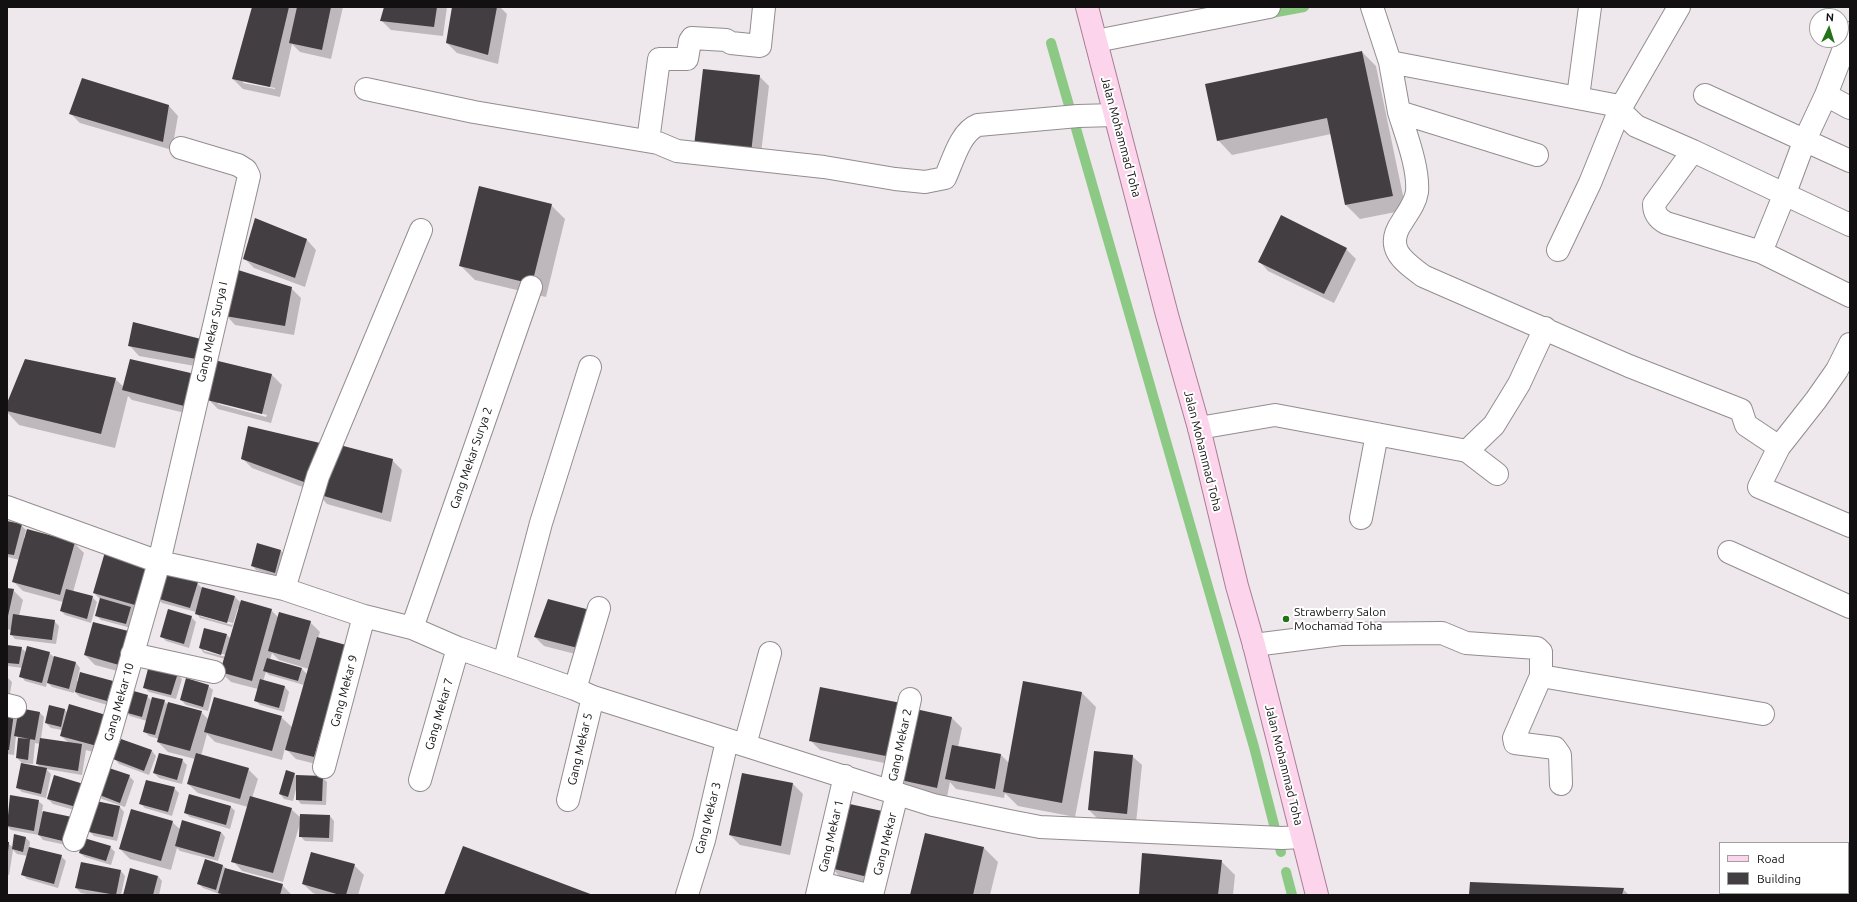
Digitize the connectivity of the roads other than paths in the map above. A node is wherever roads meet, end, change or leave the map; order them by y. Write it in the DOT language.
graph roads {
  1 [pos="764,7"];
  2 [pos="1087,7"];
  3 [pos="1269,7"];
  4 [pos="1372,7"];
  5 [pos="1590,7"];
  6 [pos="1679,7"];
  7 [pos="1850,33"];
  8 [pos="1096,41"];
  9 [pos="1390,62"];
  10 [pos="366,89"];
  11 [pos="1705,95"];
  12 [pos="1826,95"];
  13 [pos="1578,97"];
  14 [pos="1850,108"];
  15 [pos="1620,109"];
  16 [pos="1399,112"];
  17 [pos="1115,115"];
  18 [pos="648,141"];
  19 [pos="1804,142"];
  20 [pos="181,148"];
  21 [pos="1693,151"];
  22 [pos="1537,155"];
  23 [pos="1850,161"];
  24 [pos="1785,193"];
  25 [pos="1850,225"];
  26 [pos="422,230"];
  27 [pos="1558,250"];
  28 [pos="1761,252"];
  29 [pos="530,287"];
  30 [pos="1850,296"];
  31 [pos="1545,328"];
  32 [pos="1850,344"];
  33 [pos="590,367"];
  34 [pos="1199,428"];
  35 [pos="1376,434"];
  36 [pos="1779,447"];
  37 [pos="1467,452"];
  38 [pos="1497,474"];
  39 [pos="7,508"];
  40 [pos="1361,518"];
  41 [pos="1850,526"];
  42 [pos="1729,552"];
  43 [pos="159,562"];
  44 [pos="284,589"];
  45 [pos="1850,607"];
  46 [pos="599,608"];
  47 [pos="364,616"];
  48 [pos="412,628"];
  49 [pos="1254,645"];
  50 [pos="458,648"];
  51 [pos="770,653"];
  52 [pos="132,654"];
  53 [pos="504,663"];
  54 [pos="214,672"];
  55 [pos="1540,676"];
  56 [pos="584,693"];
  57 [pos="910,699"];
  58 [pos="1763,714"];
  59 [pos="736,743"];
  60 [pos="324,767"];
  61 [pos="845,776"];
  62 [pos="420,780"];
  63 [pos="1561,784"];
  64 [pos="894,793"];
  65 [pos="568,800"];
  66 [pos="1302,836"];
  67 [pos="74,840"];
  68 [pos="818,889"];
  69 [pos="687,895"];
  70 [pos="867,895"];
  71 [pos="872,895"];
  72 [pos="1317,895"];
  1 -- 18 [label="street"];
  2 -- 8 [label="main road, Jalan Mohammad Toha"];
  3 -- 8 [label="street"];
  4 -- 9 [label="street"];
  5 -- 13 [label="street"];
  6 -- 15 [label="street"];
  7 -- 12 [label="street"];
  8 -- 17 [label="main road, Jalan Mohammad Toha"];
  9 -- 13 [label="street"];
  9 -- 16 [label="street"];
  10 -- 18 [label="street"];
  11 -- 19 [label="street"];
  12 -- 14 [label="street"];
  12 -- 19 [label="street"];
  13 -- 15 [label="street"];
  15 -- 21 [label="street"];
  15 -- 27 [label="street"];
  16 -- 22 [label="street"];
  16 -- 31 [label="street"];
  17 -- 18 [label="street"];
  17 -- 34 [label="main road, Jalan Mohammad Toha"];
  19 -- 23 [label="street"];
  19 -- 24 [label="street"];
  20 -- 43 [label="street, Gang Mekar Surya I"];
  21 -- 24 [label="street"];
  21 -- 28 [label="street"];
  24 -- 25 [label="street"];
  24 -- 28 [label="street"];
  26 -- 44 [label="street"];
  28 -- 30 [label="street"];
  29 -- 48 [label="street, Gang Mekar Surya 2"];
  31 -- 36 [label="street"];
  31 -- 37 [label="street"];
  32 -- 36 [label="street"];
  33 -- 53 [label="street"];
  34 -- 35 [label="street"];
  34 -- 49 [label="main road, Jalan Mohammad Toha"];
  35 -- 37 [label="street"];
  35 -- 40 [label="street"];
  36 -- 41 [label="street"];
  37 -- 38 [label="street"];
  39 -- 43 [label="street"];
  42 -- 45 [label="street"];
  43 -- 44 [label="street"];
  43 -- 52 [label="street, Gang Mekar 10"];
  44 -- 47 [label="street"];
  46 -- 56 [label="street, Gang Mekar 5"];
  47 -- 48 [label="street"];
  47 -- 60 [label="street, Gang Mekar 9"];
  48 -- 50 [label="street"];
  49 -- 55 [label="street"];
  49 -- 66 [label="main road, Jalan Mohammad Toha"];
  50 -- 53 [label="street"];
  50 -- 62 [label="street, Gang Mekar 7"];
  51 -- 59 [label="street, Gang Mekar 3"];
  52 -- 54 [label="street"];
  52 -- 67 [label="street, Gang Mekar 10"];
  53 -- 56 [label="street"];
  55 -- 58 [label="street"];
  55 -- 63 [label="street"];
  56 -- 59 [label="street"];
  56 -- 65 [label="street, Gang Mekar 5"];
  57 -- 64 [label="street, Gang Mekar 2"];
  59 -- 61 [label="street"];
  59 -- 69 [label="street, Gang Mekar 3"];
  61 -- 64 [label="street"];
  61 -- 68 [label="street, Gang Mekar 1"];
  64 -- 66 [label="street"];
  64 -- 71 [label="street, Gang Mekar"];
  66 -- 72 [label="main road, Jalan Mohammad Toha"];
  68 -- 70 [label="street"];
}
